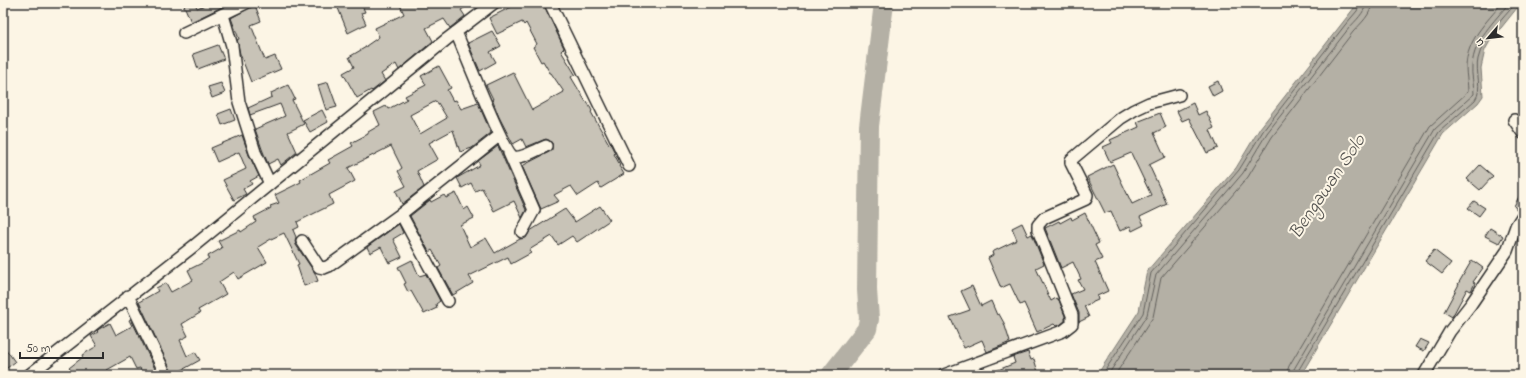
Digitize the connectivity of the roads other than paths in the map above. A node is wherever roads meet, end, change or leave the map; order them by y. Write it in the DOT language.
graph roads {
  1 [pos="246,3"];
  2 [pos="494,3"];
  3 [pos="550,3"];
  4 [pos="223,15"];
  5 [pos="456,32"];
  6 [pos="184,33"];
  7 [pos="1180,95"];
  8 [pos="1514,120"];
  9 [pos="1523,132"];
  10 [pos="500,135"];
  11 [pos="546,146"];
  12 [pos="509,153"];
  13 [pos="629,166"];
  14 [pos="270,184"];
  15 [pos="401,214"];
  16 [pos="1521,223"];
  17 [pos="522,232"];
  18 [pos="302,241"];
  19 [pos="128,296"];
  20 [pos="448,301"];
  21 [pos="29,375"];
  22 [pos="166,375"];
  23 [pos="944,375"];
  24 [pos="1424,375"];
  1 -- 4 [label="street"];
  2 -- 5 [label="street"];
  3 -- 13 [label="street"];
  4 -- 6 [label="street"];
  4 -- 14 [label="street"];
  5 -- 10 [label="street"];
  5 -- 14 [label="street"];
  7 -- 23 [label="street"];
  8 -- 9 [label="street"];
  10 -- 12 [label="street"];
  10 -- 15 [label="street"];
  11 -- 12 [label="street"];
  12 -- 17 [label="street"];
  14 -- 19 [label="street"];
  15 -- 18 [label="street"];
  15 -- 20 [label="street"];
  16 -- 24 [label="street"];
  19 -- 21 [label="street"];
  19 -- 22 [label="street"];
}
